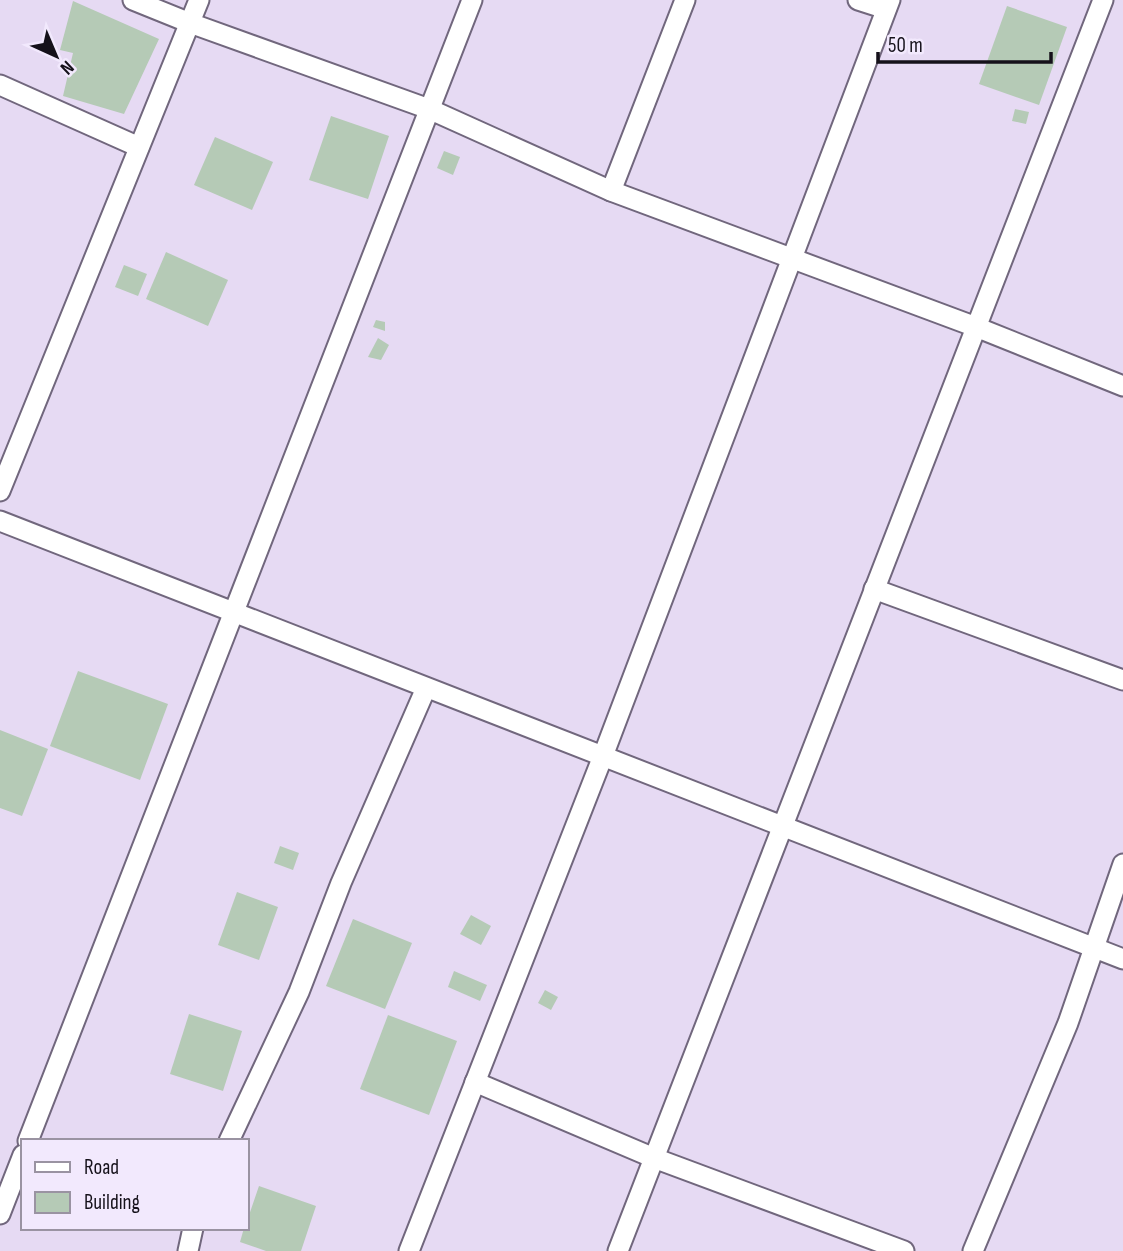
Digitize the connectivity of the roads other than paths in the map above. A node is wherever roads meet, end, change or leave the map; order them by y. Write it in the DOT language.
graph roads {
  1 [pos="133,0"];
  2 [pos="200,0"];
  3 [pos="472,0"];
  4 [pos="685,0"];
  5 [pos="858,0"];
  6 [pos="1103,0"];
  7 [pos="888,5"];
  8 [pos="190,23"];
  9 [pos="0,85"];
  10 [pos="429,109"];
  11 [pos="139,147"];
  12 [pos="611,191"];
  13 [pos="792,258"];
  14 [pos="976,327"];
  15 [pos="1123,386"];
  16 [pos="0,491"];
  17 [pos="0,521"];
  18 [pos="874,589"];
  19 [pos="233,614"];
  20 [pos="1123,680"];
  21 [pos="426,688"];
  22 [pos="603,756"];
  23 [pos="783,826"];
  24 [pos="1123,864"];
  25 [pos="1092,948"];
  26 [pos="1123,959"];
  27 [pos="475,1082"];
  28 [pos="29,1139"];
  29 [pos="230,1139"];
  30 [pos="654,1158"];
  31 [pos="21,1160"];
  32 [pos="0,1214"];
  33 [pos="193,1230"];
  34 [pos="188,1251"];
  35 [pos="409,1251"];
  36 [pos="618,1251"];
  37 [pos="904,1251"];
  38 [pos="973,1251"];
  1 -- 8 [label="street"];
  2 -- 8 [label="street"];
  3 -- 10 [label="street"];
  4 -- 12 [label="street"];
  5 -- 7 [label="street"];
  6 -- 14 [label="street"];
  7 -- 13 [label="street"];
  8 -- 10 [label="street"];
  8 -- 11 [label="street"];
  9 -- 11 [label="street"];
  10 -- 12 [label="street"];
  10 -- 19 [label="street"];
  11 -- 16 [label="street"];
  12 -- 13 [label="street"];
  13 -- 14 [label="street"];
  13 -- 22 [label="street"];
  14 -- 15 [label="street"];
  14 -- 18 [label="street"];
  17 -- 19 [label="street"];
  18 -- 20 [label="street"];
  18 -- 23 [label="street"];
  19 -- 21 [label="street"];
  19 -- 28 [label="street"];
  21 -- 22 [label="street"];
  21 -- 29 [label="street"];
  22 -- 23 [label="street"];
  22 -- 27 [label="street"];
  23 -- 25 [label="street"];
  23 -- 30 [label="street"];
  24 -- 25 [label="street"];
  25 -- 26 [label="street"];
  25 -- 38 [label="street"];
  27 -- 30 [label="street"];
  27 -- 35 [label="street"];
  30 -- 36 [label="street"];
  30 -- 37 [label="street"];
  31 -- 32 [label="street"];
  33 -- 34 [label="street"];
}
